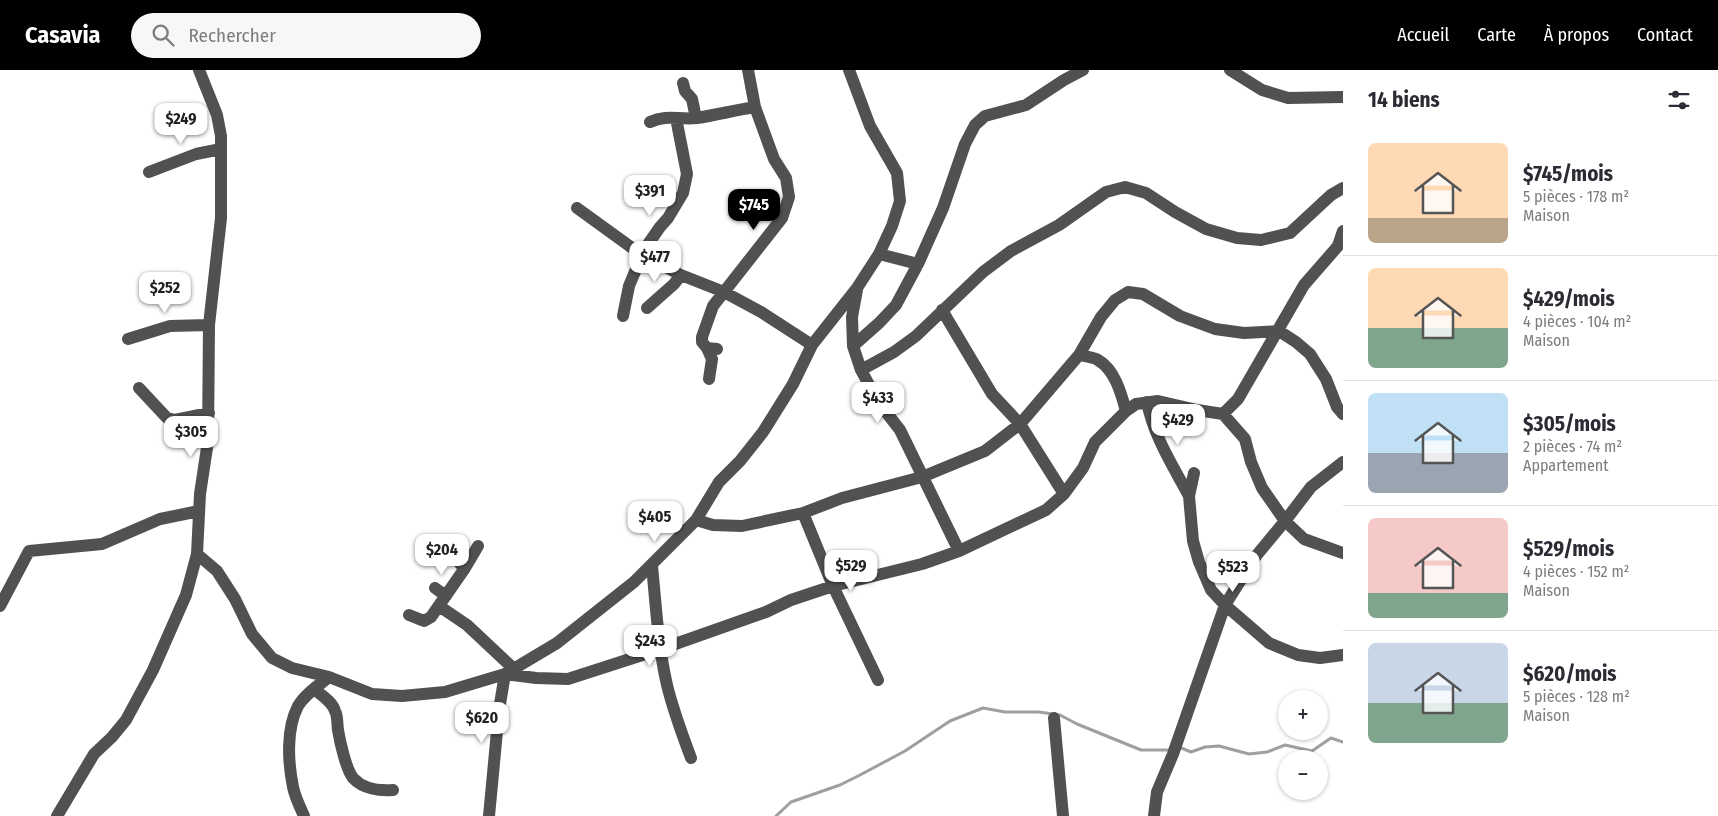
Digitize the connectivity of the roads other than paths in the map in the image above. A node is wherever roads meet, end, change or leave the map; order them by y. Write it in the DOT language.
graph roads {
  1 [pos="199,70"];
  2 [pos="748,70"];
  3 [pos="849,70"];
  4 [pos="1083,70"];
  5 [pos="1230,70"];
  6 [pos="683,83"];
  7 [pos="1343,97"];
  8 [pos="756,106"];
  9 [pos="676,118"];
  10 [pos="696,118"];
  11 [pos="650,122"];
  12 [pos="221,149"];
  13 [pos="149,172"];
  14 [pos="1343,188"];
  15 [pos="577,208"];
  16 [pos="1343,231"];
  17 [pos="1340,249"];
  18 [pos="879,254"];
  19 [pos="642,255"];
  20 [pos="918,264"];
  21 [pos="681,275"];
  22 [pos="858,288"];
  23 [pos="724,292"];
  24 [pos="647,308"];
  25 [pos="942,310"];
  26 [pos="622,316"];
  27 [pos="209,325"];
  28 [pos="1279,331"];
  29 [pos="128,339"];
  30 [pos="812,345"];
  31 [pos="853,346"];
  32 [pos="1079,355"];
  33 [pos="861,370"];
  34 [pos="710,379"];
  35 [pos="139,388"];
  36 [pos="1147,402"];
  37 [pos="1126,411"];
  38 [pos="209,413"];
  39 [pos="1223,414"];
  40 [pos="1343,414"];
  41 [pos="1020,424"];
  42 [pos="1343,462"];
  43 [pos="1194,473"];
  44 [pos="922,477"];
  45 [pos="1064,494"];
  46 [pos="1189,496"];
  47 [pos="199,511"];
  48 [pos="803,513"];
  49 [pos="696,520"];
  50 [pos="1285,521"];
  51 [pos="478,546"];
  52 [pos="959,551"];
  53 [pos="457,552"];
  54 [pos="1343,553"];
  55 [pos="197,554"];
  56 [pos="652,566"];
  57 [pos="465,568"];
  58 [pos="833,586"];
  59 [pos="435,588"];
  60 [pos="442,601"];
  61 [pos="1225,605"];
  62 [pos="0,606"];
  63 [pos="408,615"];
  64 [pos="660,649"];
  65 [pos="1343,655"];
  66 [pos="510,672"];
  67 [pos="329,676"];
  68 [pos="878,680"];
  69 [pos="314,689"];
  70 [pos="1054,718"];
  71 [pos="691,758"];
  72 [pos="393,790"];
  73 [pos="57,816"];
  74 [pos="304,816"];
  75 [pos="489,816"];
  76 [pos="1062,816"];
  77 [pos="1154,816"];
  1 -- 12 [label="street"];
  2 -- 8 [label="street"];
  3 -- 18 [label="street"];
  4 -- 20 [label="street"];
  5 -- 7 [label="street"];
  6 -- 10 [label="street"];
  8 -- 10 [label="street"];
  8 -- 23 [label="street"];
  9 -- 10 [label="street"];
  9 -- 11 [label="street"];
  9 -- 19 [label="street"];
  12 -- 13 [label="street"];
  12 -- 27 [label="street"];
  14 -- 25 [label="street"];
  15 -- 19 [label="street"];
  16 -- 17 [label="street"];
  17 -- 28 [label="street"];
  18 -- 20 [label="street"];
  18 -- 22 [label="street"];
  19 -- 21 [label="street"];
  19 -- 26 [label="street"];
  20 -- 31 [label="street"];
  21 -- 23 [label="street"];
  21 -- 24 [label="street"];
  22 -- 30 [label="street"];
  22 -- 31 [label="street"];
  23 -- 30 [label="street"];
  23 -- 34 [label="street"];
  25 -- 33 [label="street"];
  25 -- 41 [label="street"];
  27 -- 29 [label="street"];
  27 -- 38 [label="street"];
  28 -- 32 [label="street"];
  28 -- 39 [label="street"];
  28 -- 40 [label="street"];
  30 -- 49 [label="street"];
  31 -- 33 [label="street"];
  32 -- 37 [label="street"];
  32 -- 41 [label="street"];
  33 -- 44 [label="street"];
  35 -- 38 [label="street"];
  36 -- 37 [label="street"];
  36 -- 39 [label="street"];
  36 -- 46 [label="street"];
  37 -- 45 [label="street"];
  38 -- 47 [label="street"];
  39 -- 50 [label="street"];
  41 -- 44 [label="street"];
  41 -- 45 [label="street"];
  42 -- 50 [label="street"];
  43 -- 46 [label="street"];
  44 -- 48 [label="street"];
  44 -- 52 [label="street"];
  45 -- 52 [label="street"];
  46 -- 61 [label="street"];
  47 -- 55 [label="street"];
  47 -- 62 [label="street"];
  48 -- 49 [label="street"];
  48 -- 58 [label="street"];
  49 -- 56 [label="street"];
  50 -- 54 [label="street"];
  50 -- 61 [label="street"];
  51 -- 57 [label="street"];
  52 -- 58 [label="street"];
  53 -- 57 [label="street"];
  55 -- 67 [label="street"];
  55 -- 73 [label="street"];
  56 -- 64 [label="street"];
  56 -- 66 [label="street"];
  57 -- 60 [label="street"];
  58 -- 64 [label="street"];
  58 -- 68 [label="street"];
  59 -- 60 [label="street"];
  60 -- 63 [label="street"];
  60 -- 66 [label="street"];
  61 -- 65 [label="street"];
  61 -- 77 [label="street"];
  64 -- 66 [label="street"];
  64 -- 71 [label="street"];
  66 -- 67 [label="street"];
  66 -- 75 [label="street"];
  67 -- 69 [label="street"];
  69 -- 72 [label="street"];
  69 -- 74 [label="street"];
  70 -- 76 [label="street"];
}
